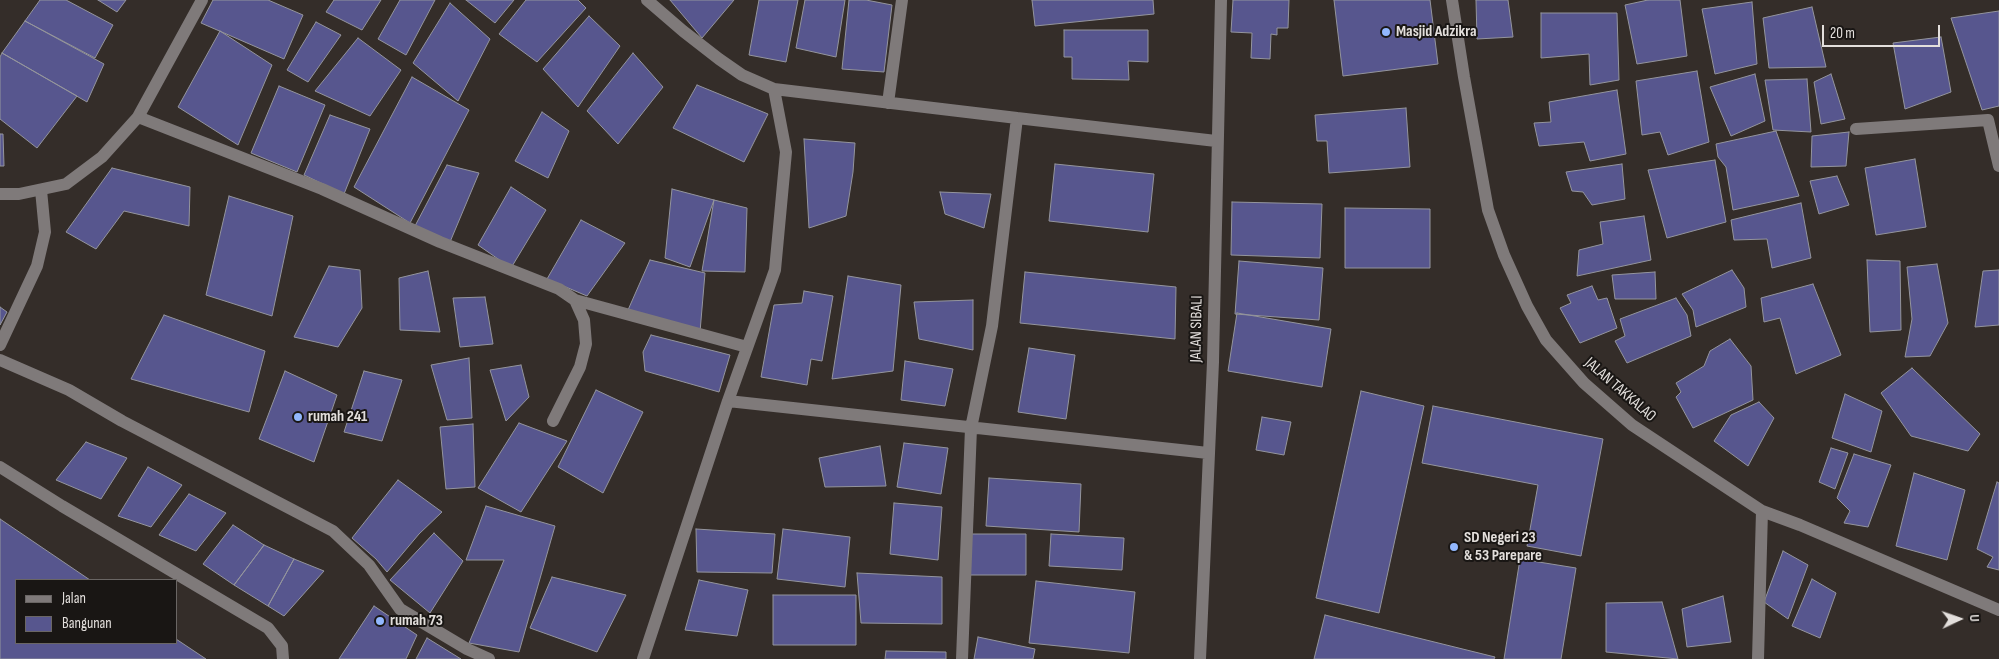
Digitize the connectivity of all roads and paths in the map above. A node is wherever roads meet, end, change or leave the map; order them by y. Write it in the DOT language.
graph roads {
  1 [pos="202,0"];
  2 [pos="647,0"];
  3 [pos="902,0"];
  4 [pos="1221,0"];
  5 [pos="1452,0"];
  6 [pos="774,89"];
  7 [pos="888,103"];
  8 [pos="138,117"];
  9 [pos="1017,118"];
  10 [pos="1994,120"];
  11 [pos="1856,129"];
  12 [pos="1216,140"];
  13 [pos="1999,166"];
  14 [pos="41,190"];
  15 [pos="0,194"];
  16 [pos="575,300"];
  17 [pos="0,345"];
  18 [pos="747,347"];
  19 [pos="0,360"];
  20 [pos="728,402"];
  21 [pos="553,421"];
  22 [pos="971,428"];
  23 [pos="1208,454"];
  24 [pos="0,467"];
  25 [pos="1762,511"];
  26 [pos="1999,610"];
  27 [pos="283,659"];
  28 [pos="489,659"];
  29 [pos="643,659"];
  30 [pos="962,659"];
  31 [pos="1200,659"];
  32 [pos="1758,659"];
  1 -- 8 [label="street"];
  2 -- 6 [label="street"];
  3 -- 7 [label="street"];
  4 -- 12 [label="street, JALAN SIBALI"];
  5 -- 25 [label="street, JALAN TAKKALAO"];
  6 -- 7 [label="street"];
  6 -- 18 [label="street"];
  7 -- 9 [label="street"];
  8 -- 14 [label="street"];
  8 -- 16 [label="street"];
  9 -- 12 [label="street"];
  9 -- 22 [label="street"];
  10 -- 11 [label="street"];
  10 -- 13 [label="street"];
  12 -- 23 [label="street, JALAN SIBALI"];
  14 -- 15 [label="street"];
  14 -- 17 [label="street"];
  16 -- 18 [label="street"];
  16 -- 21 [label="street"];
  18 -- 20 [label="street"];
  19 -- 28 [label="street"];
  20 -- 22 [label="street"];
  20 -- 29 [label="street"];
  22 -- 23 [label="street"];
  22 -- 30 [label="street"];
  23 -- 31 [label="street, JALAN SIBALI"];
  24 -- 27 [label="street"];
  25 -- 26 [label="street, JALAN TAKKALAO"];
  25 -- 32 [label="street"];
}
